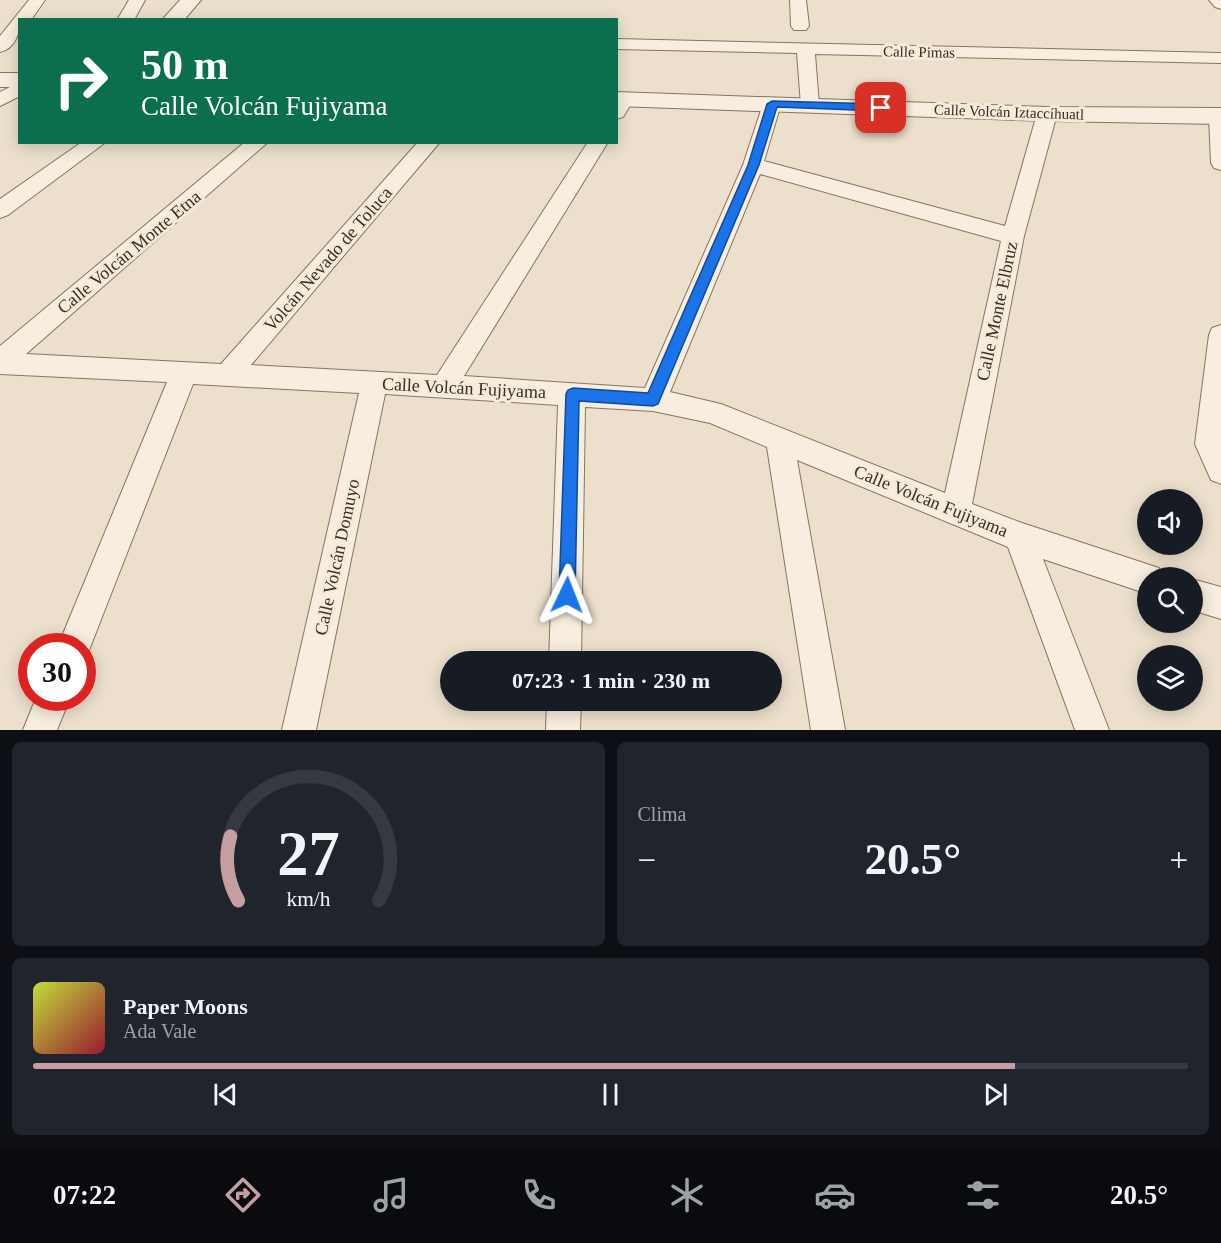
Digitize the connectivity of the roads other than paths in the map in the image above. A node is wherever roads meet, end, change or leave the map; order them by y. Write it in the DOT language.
graph roads {
  1 [pos="37,0"];
  2 [pos="137,0"];
  3 [pos="191,0"];
  4 [pos="798,0"];
  5 [pos="1217,0"];
  6 [pos="1221,4"];
  7 [pos="23,18"];
  8 [pos="126,18"];
  9 [pos="174,18"];
  10 [pos="18,25"];
  11 [pos="800,26"];
  12 [pos="618,44"];
  13 [pos="0,47"];
  14 [pos="806,49"];
  15 [pos="1221,58"];
  16 [pos="0,80"];
  17 [pos="18,80"];
  18 [pos="18,89"];
  19 [pos="0,100"];
  20 [pos="619,104"];
  21 [pos="772,104"];
  22 [pos="810,105"];
  23 [pos="1047,114"];
  24 [pos="1220,116"];
  25 [pos="93,144"];
  26 [pos="256,144"];
  27 [pos="428,144"];
  28 [pos="597,144"];
  29 [pos="1221,163"];
  30 [pos="753,165"];
  31 [pos="0,210"];
  32 [pos="1013,236"];
  33 [pos="1221,335"];
  34 [pos="0,362"];
  35 [pos="184,373"];
  36 [pos="226,376"];
  37 [pos="374,383"];
  38 [pos="444,386"];
  39 [pos="573,394"];
  40 [pos="653,400"];
  41 [pos="780,441"];
  42 [pos="1221,471"];
  43 [pos="956,510"];
  44 [pos="1019,537"];
  45 [pos="1137,575"];
  46 [pos="1203,597"];
  47 [pos="1221,603"];
  48 [pos="79,633"];
  49 [pos="565,651"];
  50 [pos="48,711"];
  51 [pos="564,711"];
  52 [pos="40,730"];
  53 [pos="299,730"];
  54 [pos="563,730"];
  55 [pos="828,730"];
  56 [pos="1092,730"];
  1 -- 7 [label="street"];
  2 -- 8 [label="street"];
  3 -- 9 [label="street"];
  4 -- 11 [label="street"];
  5 -- 6 [label="street"];
  10 -- 13 [label="street"];
  12 -- 14 [label="street, Calle Pimas"];
  14 -- 15 [label="street, Calle Pimas"];
  14 -- 22 [label="street"];
  16 -- 17 [label="street"];
  18 -- 19 [label="street"];
  20 -- 21 [label="street, Calle Volcán Iztaccíhuatl"];
  21 -- 22 [label="street, Calle Volcán Iztaccíhuatl"];
  21 -- 30 [label="street"];
  22 -- 23 [label="street, Calle Volcán Iztaccíhuatl"];
  23 -- 24 [label="street, Calle Volcán Iztaccíhuatl"];
  23 -- 32 [label="street, Calle Monte Elbruz"];
  24 -- 29 [label="street"];
  25 -- 31 [label="street"];
  26 -- 34 [label="street, Calle Volcán Monte Etna"];
  27 -- 36 [label="street, Volcán Nevado de Toluca"];
  28 -- 38 [label="street"];
  30 -- 32 [label="street"];
  30 -- 40 [label="street"];
  32 -- 43 [label="street, Calle Monte Elbruz"];
  33 -- 42 [label="street"];
  34 -- 35 [label="street, Calle Volcán Fujiyama"];
  35 -- 36 [label="street, Calle Volcán Fujiyama"];
  35 -- 48 [label="street"];
  36 -- 37 [label="street, Calle Volcán Fujiyama"];
  37 -- 38 [label="street, Calle Volcán Fujiyama"];
  37 -- 53 [label="street, Calle Volcán Domuyo"];
  38 -- 39 [label="street, Calle Volcán Fujiyama"];
  39 -- 40 [label="street, Calle Volcán Fujiyama"];
  39 -- 49 [label="street"];
  40 -- 41 [label="street, Calle Volcán Fujiyama"];
  41 -- 43 [label="street, Calle Volcán Fujiyama"];
  41 -- 55 [label="street"];
  43 -- 44 [label="street, Calle Volcán Fujiyama"];
  44 -- 45 [label="street, Calle Volcán Fujiyama"];
  44 -- 56 [label="street"];
  46 -- 47 [label="street"];
  50 -- 52 [label="street"];
  51 -- 54 [label="street"];
}
